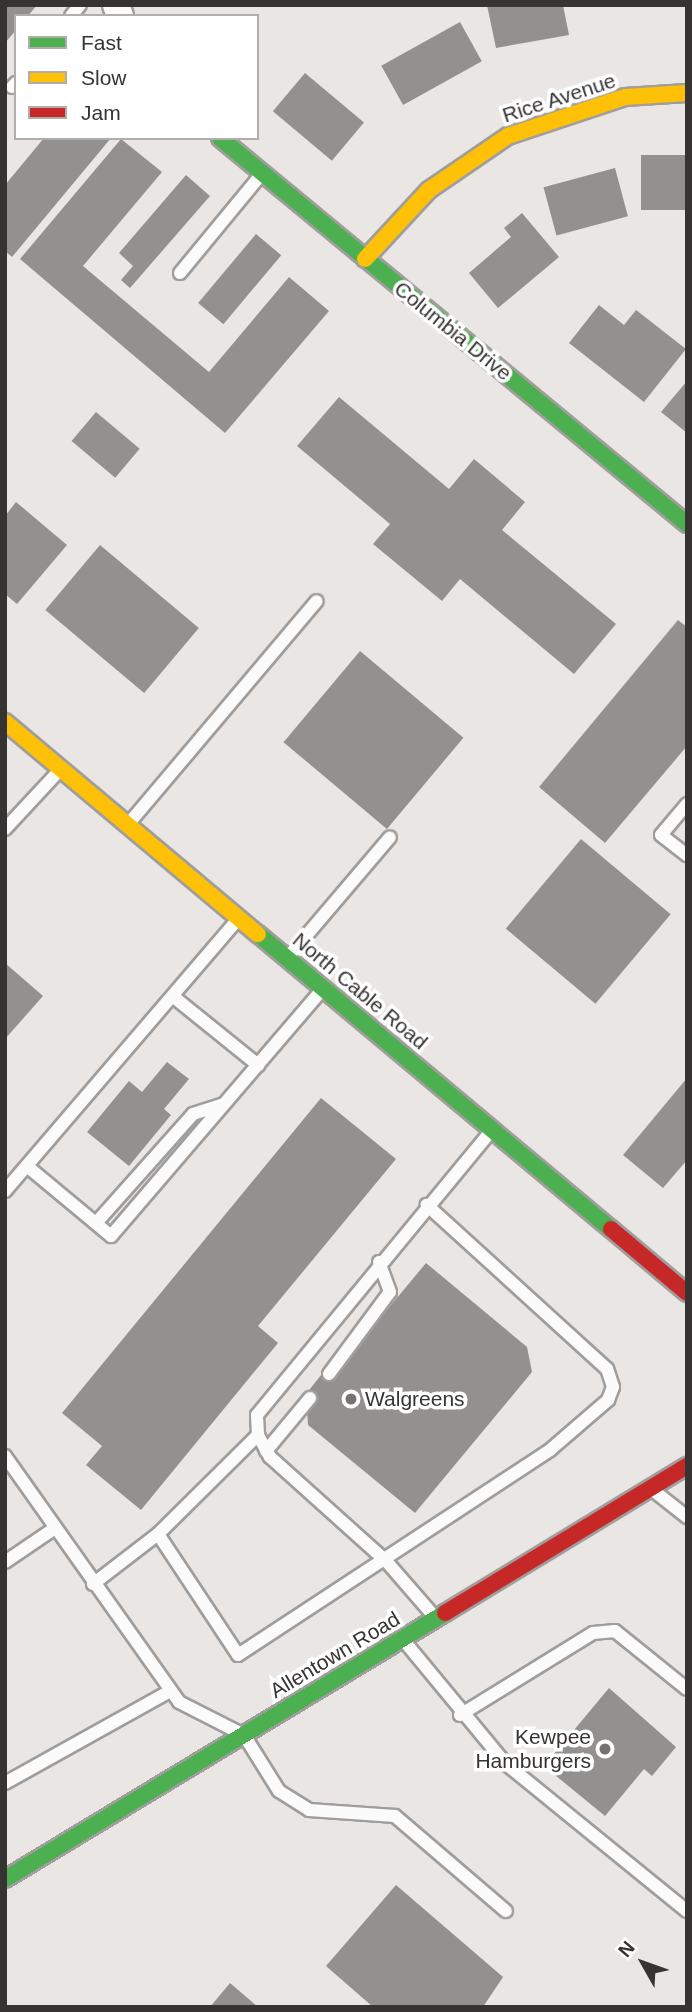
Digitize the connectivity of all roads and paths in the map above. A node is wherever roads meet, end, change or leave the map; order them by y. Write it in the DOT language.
graph roads {
  1 [pos="687,93"];
  2 [pos="222,140"];
  3 [pos="262,173"];
  4 [pos="365,259"];
  5 [pos="180,273"];
  6 [pos="687,524"];
  7 [pos="317,601"];
  8 [pos="5,722"];
  9 [pos="61,769"];
  10 [pos="687,804"];
  11 [pos="128,825"];
  12 [pos="5,829"];
  13 [pos="390,837"];
  14 [pos="687,855"];
  15 [pos="239,918"];
  16 [pos="287,958"];
  17 [pos="324,988"];
  18 [pos="175,998"];
  19 [pos="258,1065"];
  20 [pos="225,1104"];
  21 [pos="492,1130"];
  22 [pos="28,1167"];
  23 [pos="5,1191"];
  24 [pos="427,1205"];
  25 [pos="96,1223"];
  26 [pos="379,1262"];
  27 [pos="687,1293"];
  28 [pos="329,1374"];
  29 [pos="310,1398"];
  30 [pos="258,1436"];
  31 [pos="267,1451"];
  32 [pos="5,1456"];
  33 [pos="687,1466"];
  34 [pos="651,1489"];
  35 [pos="687,1517"];
  36 [pos="55,1528"];
  37 [pos="158,1534"];
  38 [pos="386,1561"];
  39 [pos="5,1562"];
  40 [pos="93,1584"];
  41 [pos="435,1618"];
  42 [pos="402,1638"];
  43 [pos="687,1689"];
  44 [pos="170,1691"];
  45 [pos="460,1715"];
  46 [pos="244,1735"];
  47 [pos="5,1783"];
  48 [pos="5,1880"];
  49 [pos="506,1910"];
  50 [pos="687,1911"];
  1 -- 4 [label="street, Rice Avenue"];
  2 -- 3 [label="street, Columbia Drive"];
  3 -- 4 [label="street, Columbia Drive"];
  3 -- 5 [label="lane"];
  4 -- 6 [label="street, Columbia Drive"];
  7 -- 11 [label="lane"];
  8 -- 9 [label="street, North Cable Road"];
  9 -- 11 [label="street, North Cable Road"];
  9 -- 12 [label="lane"];
  10 -- 14 [label="lane"];
  11 -- 15 [label="street, North Cable Road"];
  13 -- 16 [label="lane"];
  15 -- 16 [label="street, North Cable Road"];
  15 -- 18 [label="lane"];
  16 -- 17 [label="street, North Cable Road"];
  17 -- 19 [label="lane"];
  17 -- 21 [label="street, North Cable Road"];
  18 -- 19 [label="lane"];
  18 -- 22 [label="lane"];
  19 -- 20 [label="lane"];
  20 -- 25 [label="lane"];
  20 -- 25 [label="lane"];
  21 -- 24 [label="lane"];
  21 -- 27 [label="street, North Cable Road"];
  22 -- 23 [label="lane"];
  22 -- 25 [label="lane"];
  24 -- 26 [label="lane"];
  24 -- 38 [label="lane"];
  26 -- 28 [label="lane"];
  26 -- 30 [label="lane"];
  29 -- 31 [label="lane"];
  30 -- 31 [label="lane"];
  30 -- 37 [label="lane"];
  31 -- 38 [label="lane"];
  32 -- 36 [label="lane"];
  33 -- 34 [label="street, Allentown Road"];
  34 -- 35 [label="lane"];
  34 -- 41 [label="street, Allentown Road"];
  36 -- 39 [label="lane"];
  36 -- 40 [label="lane"];
  37 -- 38 [label="lane"];
  37 -- 40 [label="lane"];
  38 -- 41 [label="lane"];
  40 -- 44 [label="lane"];
  41 -- 42 [label="street, Allentown Road"];
  42 -- 45 [label="lane"];
  42 -- 46 [label="street, Allentown Road"];
  43 -- 45 [label="lane"];
  44 -- 46 [label="lane"];
  44 -- 47 [label="lane"];
  45 -- 50 [label="lane"];
  46 -- 48 [label="street, Allentown Road"];
  46 -- 49 [label="lane"];
}
